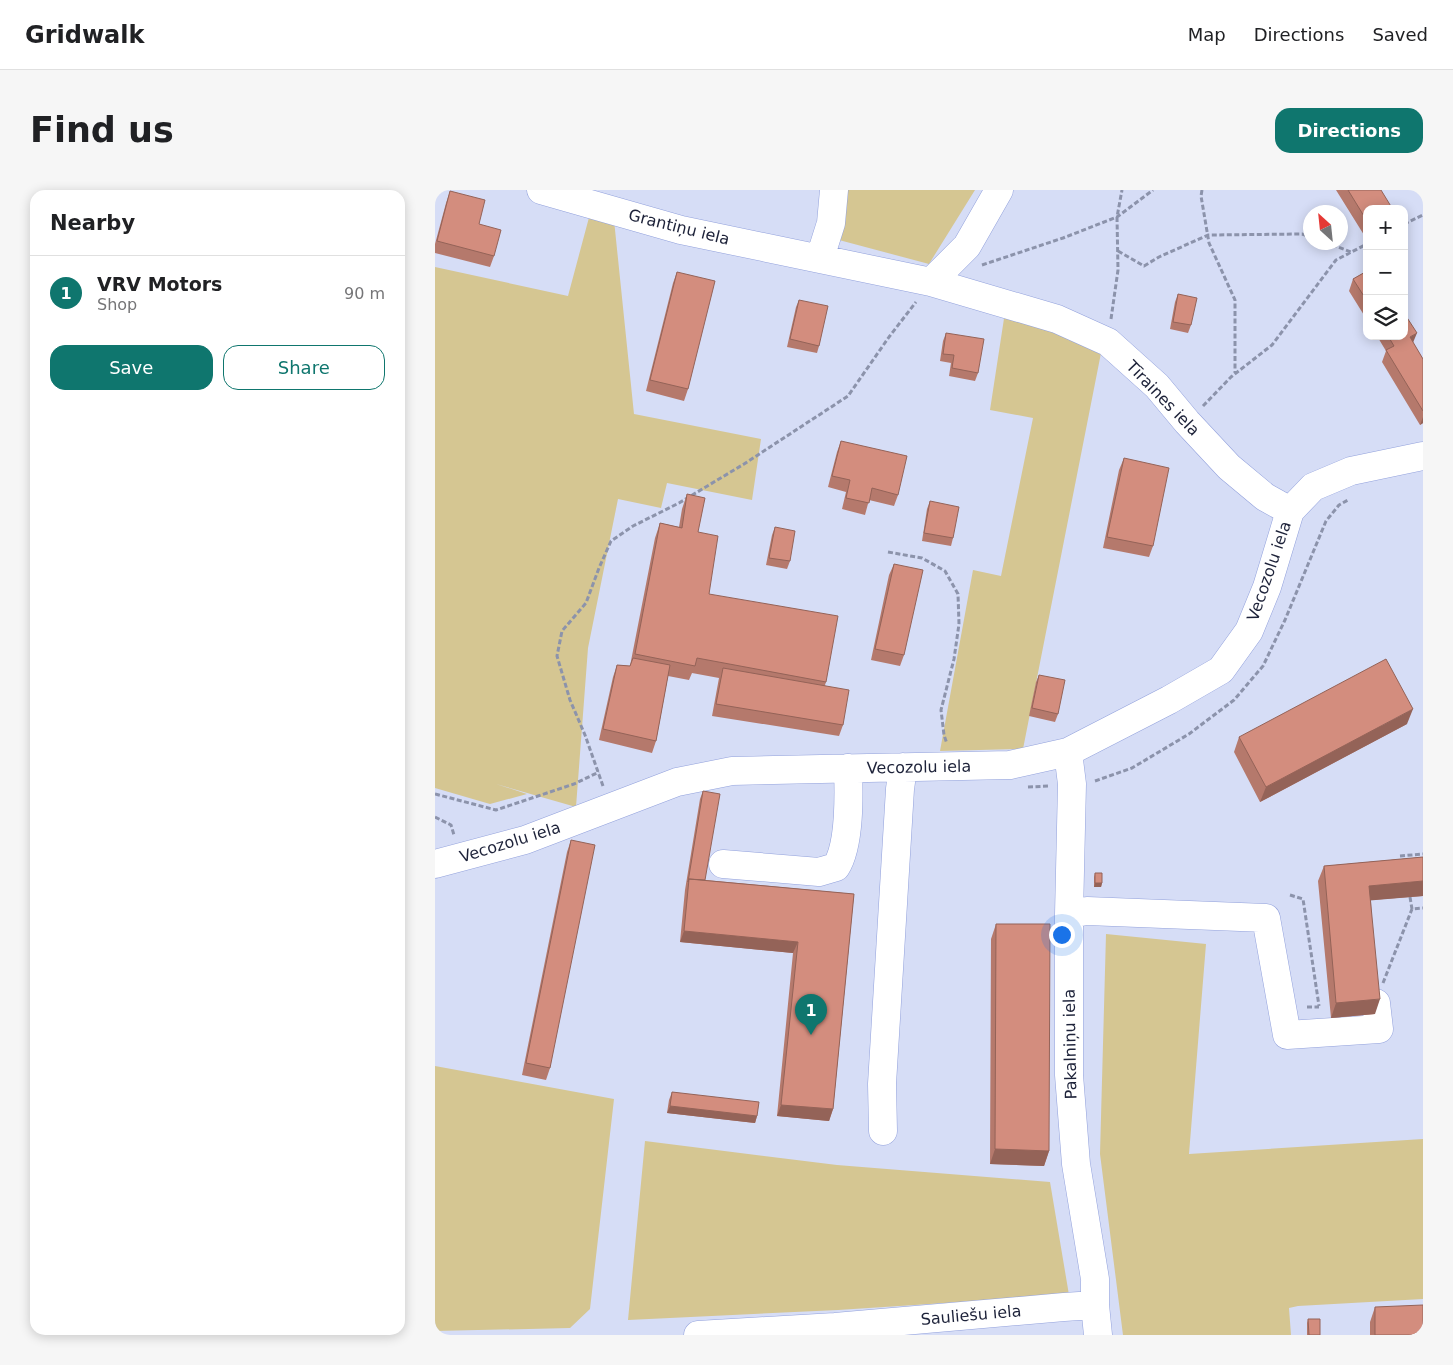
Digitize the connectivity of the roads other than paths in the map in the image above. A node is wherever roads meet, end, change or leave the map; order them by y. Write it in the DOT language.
graph roads {
  1 [pos="541,190"];
  2 [pos="834,190"];
  3 [pos="999,190"];
  4 [pos="820,258"];
  5 [pos="931,282"];
  6 [pos="1423,456"];
  7 [pos="1290,511"];
  8 [pos="1068,752"];
  9 [pos="903,767"];
  10 [pos="848,768"];
  11 [pos="435,864"];
  12 [pos="723,864"];
  13 [pos="1069,914"];
  14 [pos="1376,1003"];
  15 [pos="883,1131"];
  16 [pos="1095,1305"];
  17 [pos="698,1335"];
  18 [pos="1098,1335"];
  1 -- 4 [label="street, Grantiņu iela"];
  2 -- 4 [label="street"];
  3 -- 5 [label="street"];
  4 -- 5 [label="street, Tīraines iela"];
  5 -- 7 [label="street, Tīraines iela"];
  6 -- 7 [label="street"];
  7 -- 8 [label="street, Vecozolu iela"];
  8 -- 9 [label="street, Vecozolu iela"];
  8 -- 13 [label="street, Pakalniņu iela"];
  9 -- 10 [label="street, Vecozolu iela"];
  9 -- 15 [label="street"];
  10 -- 11 [label="street, Vecozolu iela"];
  10 -- 12 [label="street"];
  13 -- 14 [label="street"];
  13 -- 16 [label="street, Pakalniņu iela"];
  16 -- 17 [label="street, Sauliešu iela"];
  16 -- 18 [label="street, Pakalniņu iela"];
}
